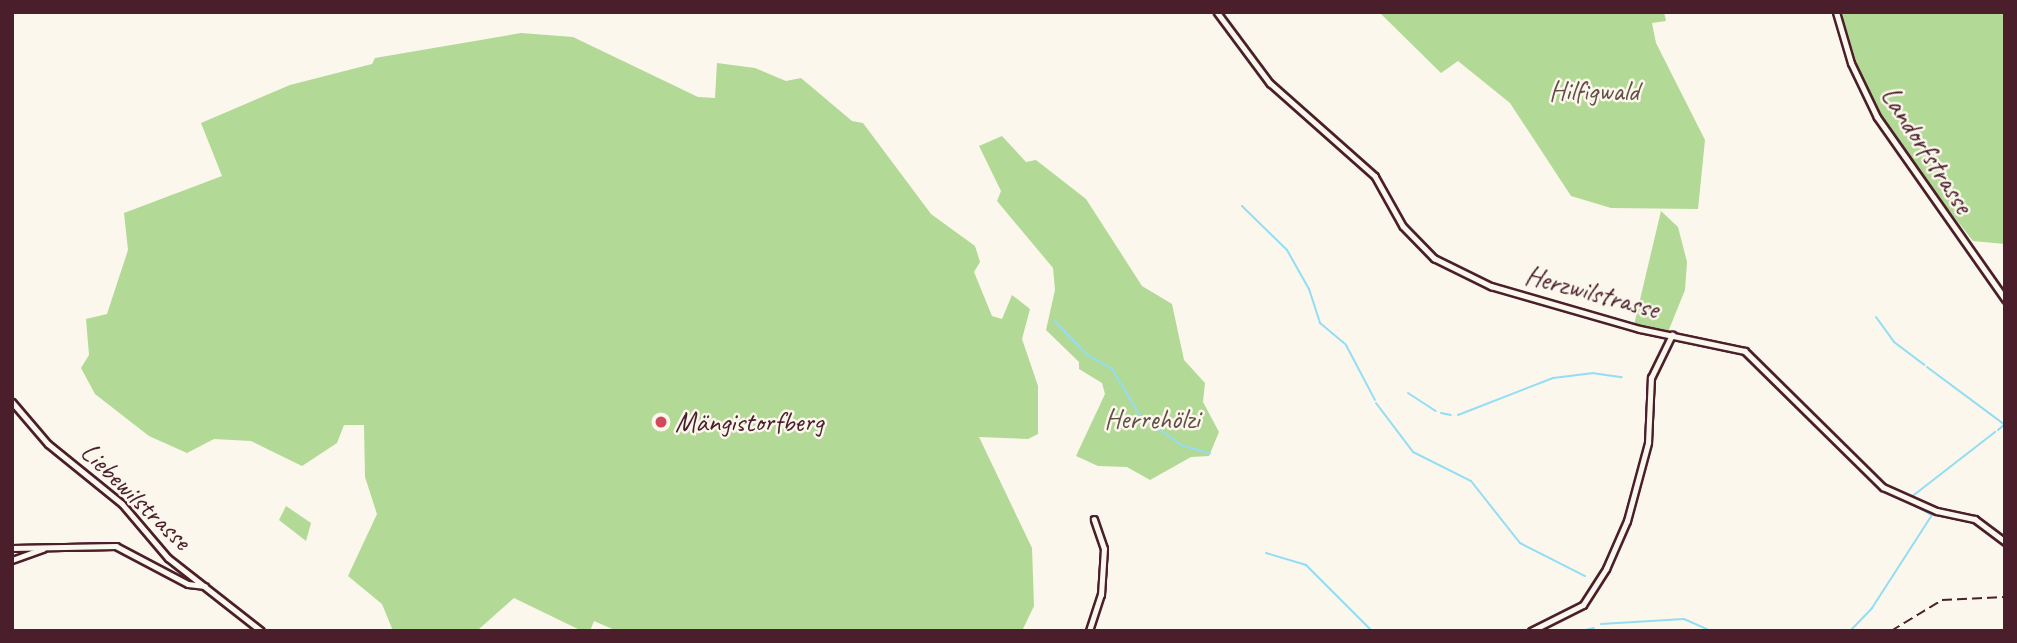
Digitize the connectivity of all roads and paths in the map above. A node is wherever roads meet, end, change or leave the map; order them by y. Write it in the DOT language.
graph roads {
  1 [pos="1217,12"];
  2 [pos="1836,12"];
  3 [pos="2005,299"];
  4 [pos="1672,335"];
  5 [pos="12,402"];
  6 [pos="1094,520"];
  7 [pos="2005,542"];
  8 [pos="46,547"];
  9 [pos="12,548"];
  10 [pos="12,560"];
  11 [pos="206,586"];
  12 [pos="261,631"];
  13 [pos="1089,631"];
  14 [pos="1531,631"];
  1 -- 4 [label="street, Herzwilstrasse"];
  2 -- 3 [label="street, Landorfstrasse"];
  4 -- 7 [label="street, Herzwilstrasse"];
  4 -- 14 [label="street"];
  5 -- 11 [label="street, Liebewilstrasse"];
  6 -- 13 [label="street"];
  8 -- 9 [label="street"];
  8 -- 10 [label="street"];
  8 -- 11 [label="street"];
  11 -- 12 [label="street, Liebewilstrasse"];
}
